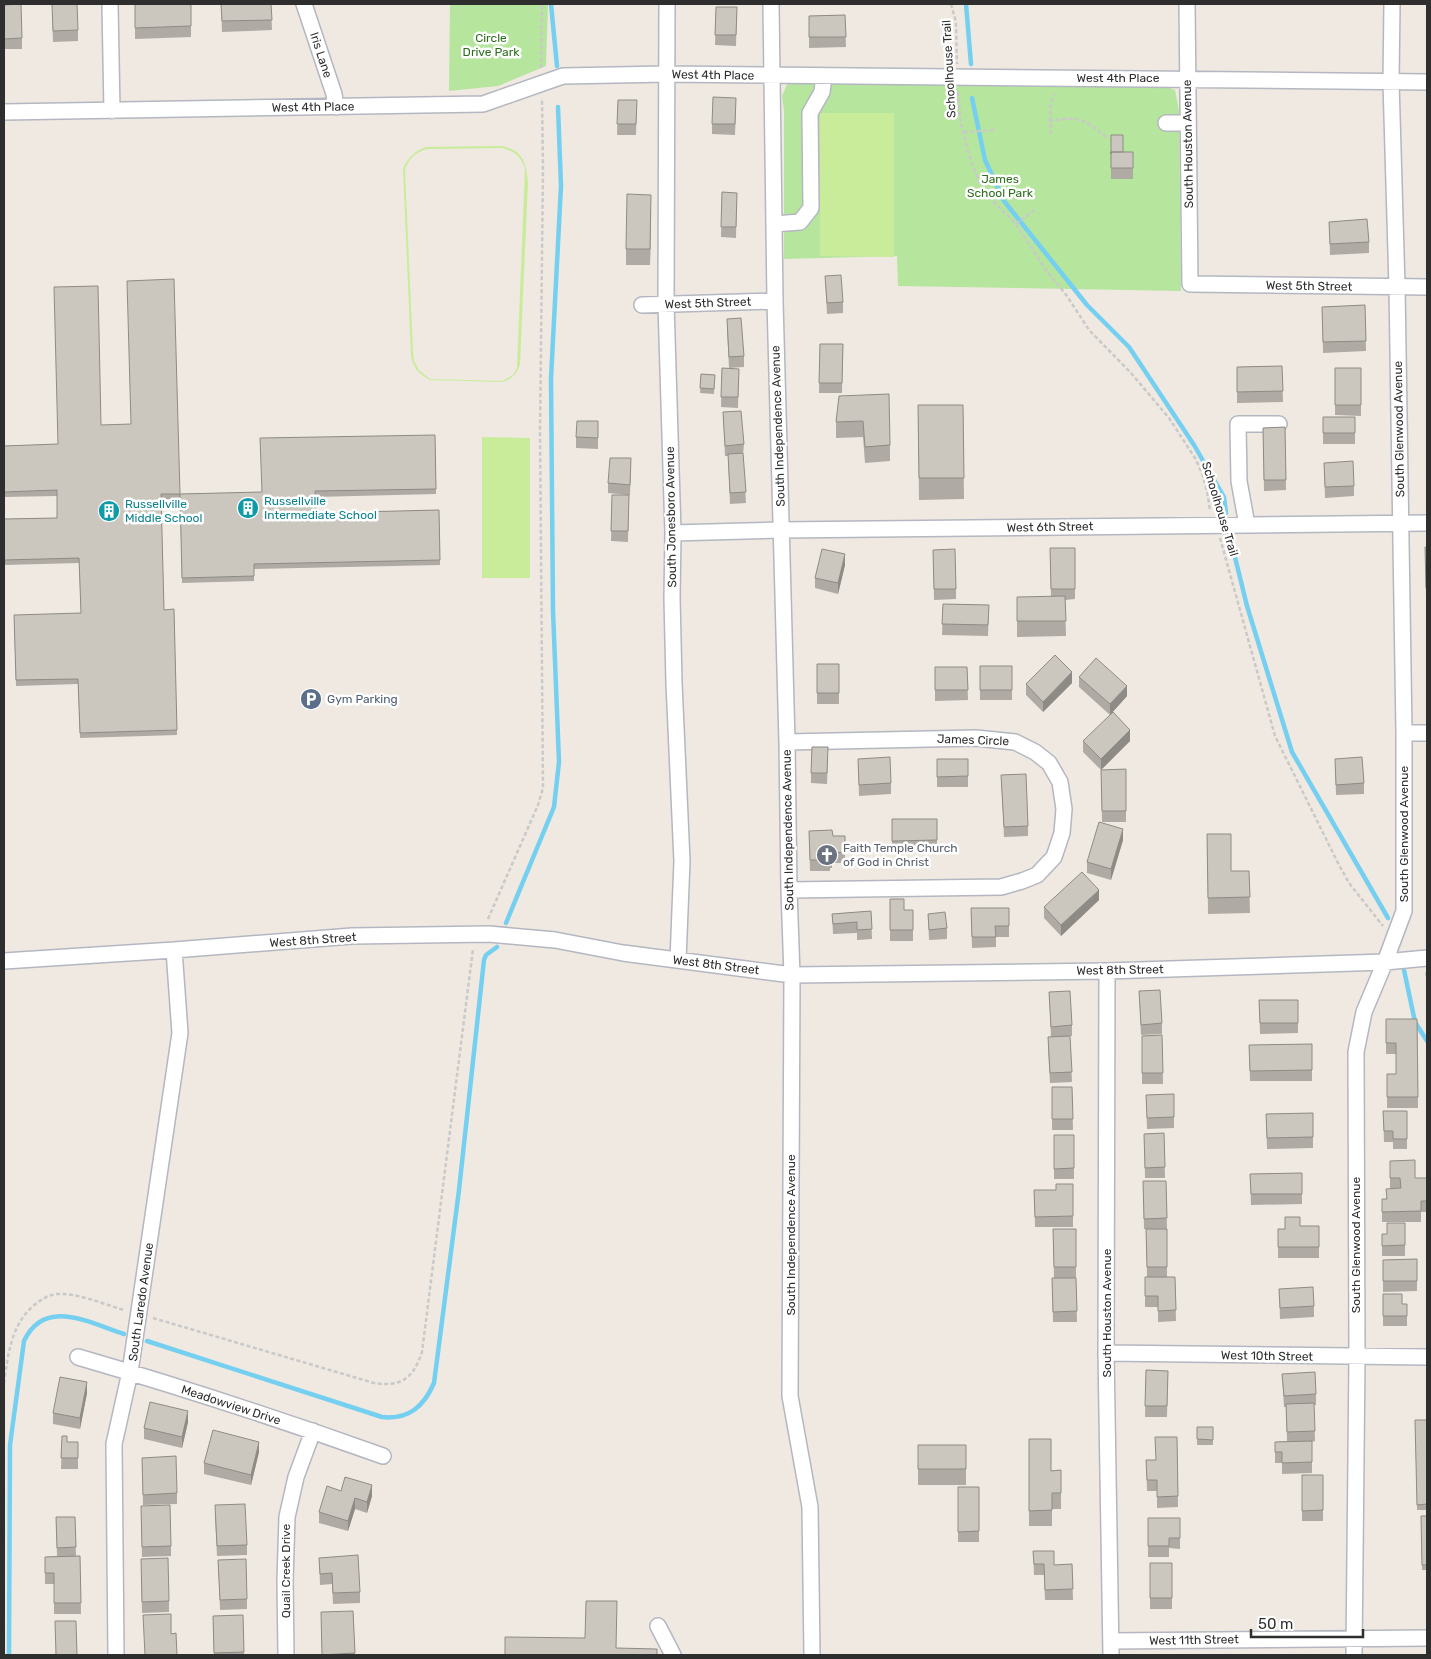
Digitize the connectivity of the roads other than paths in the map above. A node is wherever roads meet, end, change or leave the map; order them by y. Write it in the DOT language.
graph roads {
  1 [pos="110,4"];
  2 [pos="304,4"];
  3 [pos="667,4"];
  4 [pos="771,4"];
  5 [pos="1187,4"];
  6 [pos="1392,4"];
  7 [pos="667,74"];
  8 [pos="772,76"];
  9 [pos="824,76"];
  10 [pos="1188,79"];
  11 [pos="1391,82"];
  12 [pos="1427,82"];
  13 [pos="336,107"];
  14 [pos="112,111"];
  15 [pos="4,112"];
  16 [pos="1166,123"];
  17 [pos="1188,123"];
  18 [pos="774,224"];
  19 [pos="1190,284"];
  20 [pos="1396,287"];
  21 [pos="1427,287"];
  22 [pos="775,301"];
  23 [pos="666,304"];
  24 [pos="642,305"];
  25 [pos="1279,424"];
  26 [pos="1401,523"];
  27 [pos="1427,524"];
  28 [pos="1248,525"];
  29 [pos="781,530"];
  30 [pos="673,533"];
  31 [pos="1427,732"];
  32 [pos="1404,733"];
  33 [pos="787,742"];
  34 [pos="789,890"];
  35 [pos="174,950"];
  36 [pos="1426,958"];
  37 [pos="678,960"];
  38 [pos="5,961"];
  39 [pos="1385,962"];
  40 [pos="1108,971"];
  41 [pos="792,975"];
  42 [pos="1106,1353"];
  43 [pos="78,1357"];
  44 [pos="1356,1357"];
  45 [pos="1427,1357"];
  46 [pos="130,1372"];
  47 [pos="313,1431"];
  48 [pos="382,1456"];
  49 [pos="658,1626"];
  50 [pos="1354,1638"];
  51 [pos="1427,1638"];
  52 [pos="1111,1648"];
  53 [pos="116,1655"];
  54 [pos="286,1655"];
  55 [pos="673,1655"];
  56 [pos="812,1655"];
  57 [pos="1354,1655"];
  1 -- 14 [label="street"];
  2 -- 13 [label="street, Iris Lane"];
  3 -- 7 [label="street"];
  4 -- 8 [label="street, South Independence Avenue"];
  5 -- 10 [label="street, South Houston Avenue"];
  6 -- 11 [label="street, South Glenwood Avenue"];
  7 -- 8 [label="street, West 4th Place"];
  7 -- 13 [label="street, West 4th Place"];
  7 -- 23 [label="street, South Jonesboro Avenue"];
  8 -- 9 [label="street, West 4th Place"];
  8 -- 18 [label="street, South Independence Avenue"];
  9 -- 10 [label="street, West 4th Place"];
  9 -- 18 [label="street"];
  10 -- 11 [label="street, West 4th Place"];
  10 -- 17 [label="street, South Houston Avenue"];
  11 -- 12 [label="street, West 4th Place"];
  11 -- 20 [label="street, South Glenwood Avenue"];
  13 -- 14 [label="street, West 4th Place"];
  14 -- 15 [label="street, West 4th Place"];
  16 -- 17 [label="street"];
  17 -- 19 [label="street, South Houston Avenue"];
  18 -- 22 [label="street, South Independence Avenue"];
  19 -- 20 [label="street, West 5th Street"];
  20 -- 21 [label="street, West 5th Street"];
  20 -- 26 [label="street, South Glenwood Avenue"];
  22 -- 23 [label="street, West 5th Street"];
  22 -- 29 [label="street, South Independence Avenue"];
  23 -- 24 [label="street, West 5th Street"];
  23 -- 30 [label="street, South Jonesboro Avenue"];
  25 -- 28 [label="street"];
  26 -- 27 [label="street, West 6th Street"];
  26 -- 28 [label="street, West 6th Street"];
  26 -- 32 [label="street, South Glenwood Avenue"];
  28 -- 29 [label="street, West 6th Street"];
  29 -- 30 [label="street, West 6th Street"];
  29 -- 33 [label="street, South Independence Avenue"];
  30 -- 37 [label="street, South Jonesboro Avenue"];
  31 -- 32 [label="street"];
  32 -- 39 [label="street, South Glenwood Avenue"];
  33 -- 34 [label="street, South Independence Avenue"];
  33 -- 34 [label="street, James Circle"];
  34 -- 41 [label="street, South Independence Avenue"];
  35 -- 37 [label="street, West 8th Street"];
  35 -- 38 [label="street, West 8th Street"];
  35 -- 46 [label="street, South Laredo Avenue"];
  36 -- 39 [label="street, West 8th Street"];
  37 -- 41 [label="street, West 8th Street"];
  39 -- 40 [label="street, West 8th Street"];
  39 -- 44 [label="street, South Glenwood Avenue"];
  40 -- 41 [label="street, West 8th Street"];
  40 -- 42 [label="street, South Houston Avenue"];
  41 -- 56 [label="street, South Independence Avenue"];
  42 -- 44 [label="street, West 10th Street"];
  42 -- 52 [label="street, South Houston Avenue"];
  43 -- 46 [label="street, Meadowview Drive"];
  44 -- 45 [label="street, West 10th Street"];
  44 -- 50 [label="street, South Glenwood Avenue"];
  46 -- 47 [label="street, Meadowview Drive"];
  46 -- 53 [label="street, South Laredo Avenue"];
  47 -- 48 [label="street, Meadowview Drive"];
  47 -- 54 [label="street, Quail Creek Drive"];
  49 -- 55 [label="street"];
  50 -- 51 [label="street, West 11th Street"];
  50 -- 52 [label="street, West 11th Street"];
  50 -- 57 [label="street, South Glenwood Avenue"];
}
